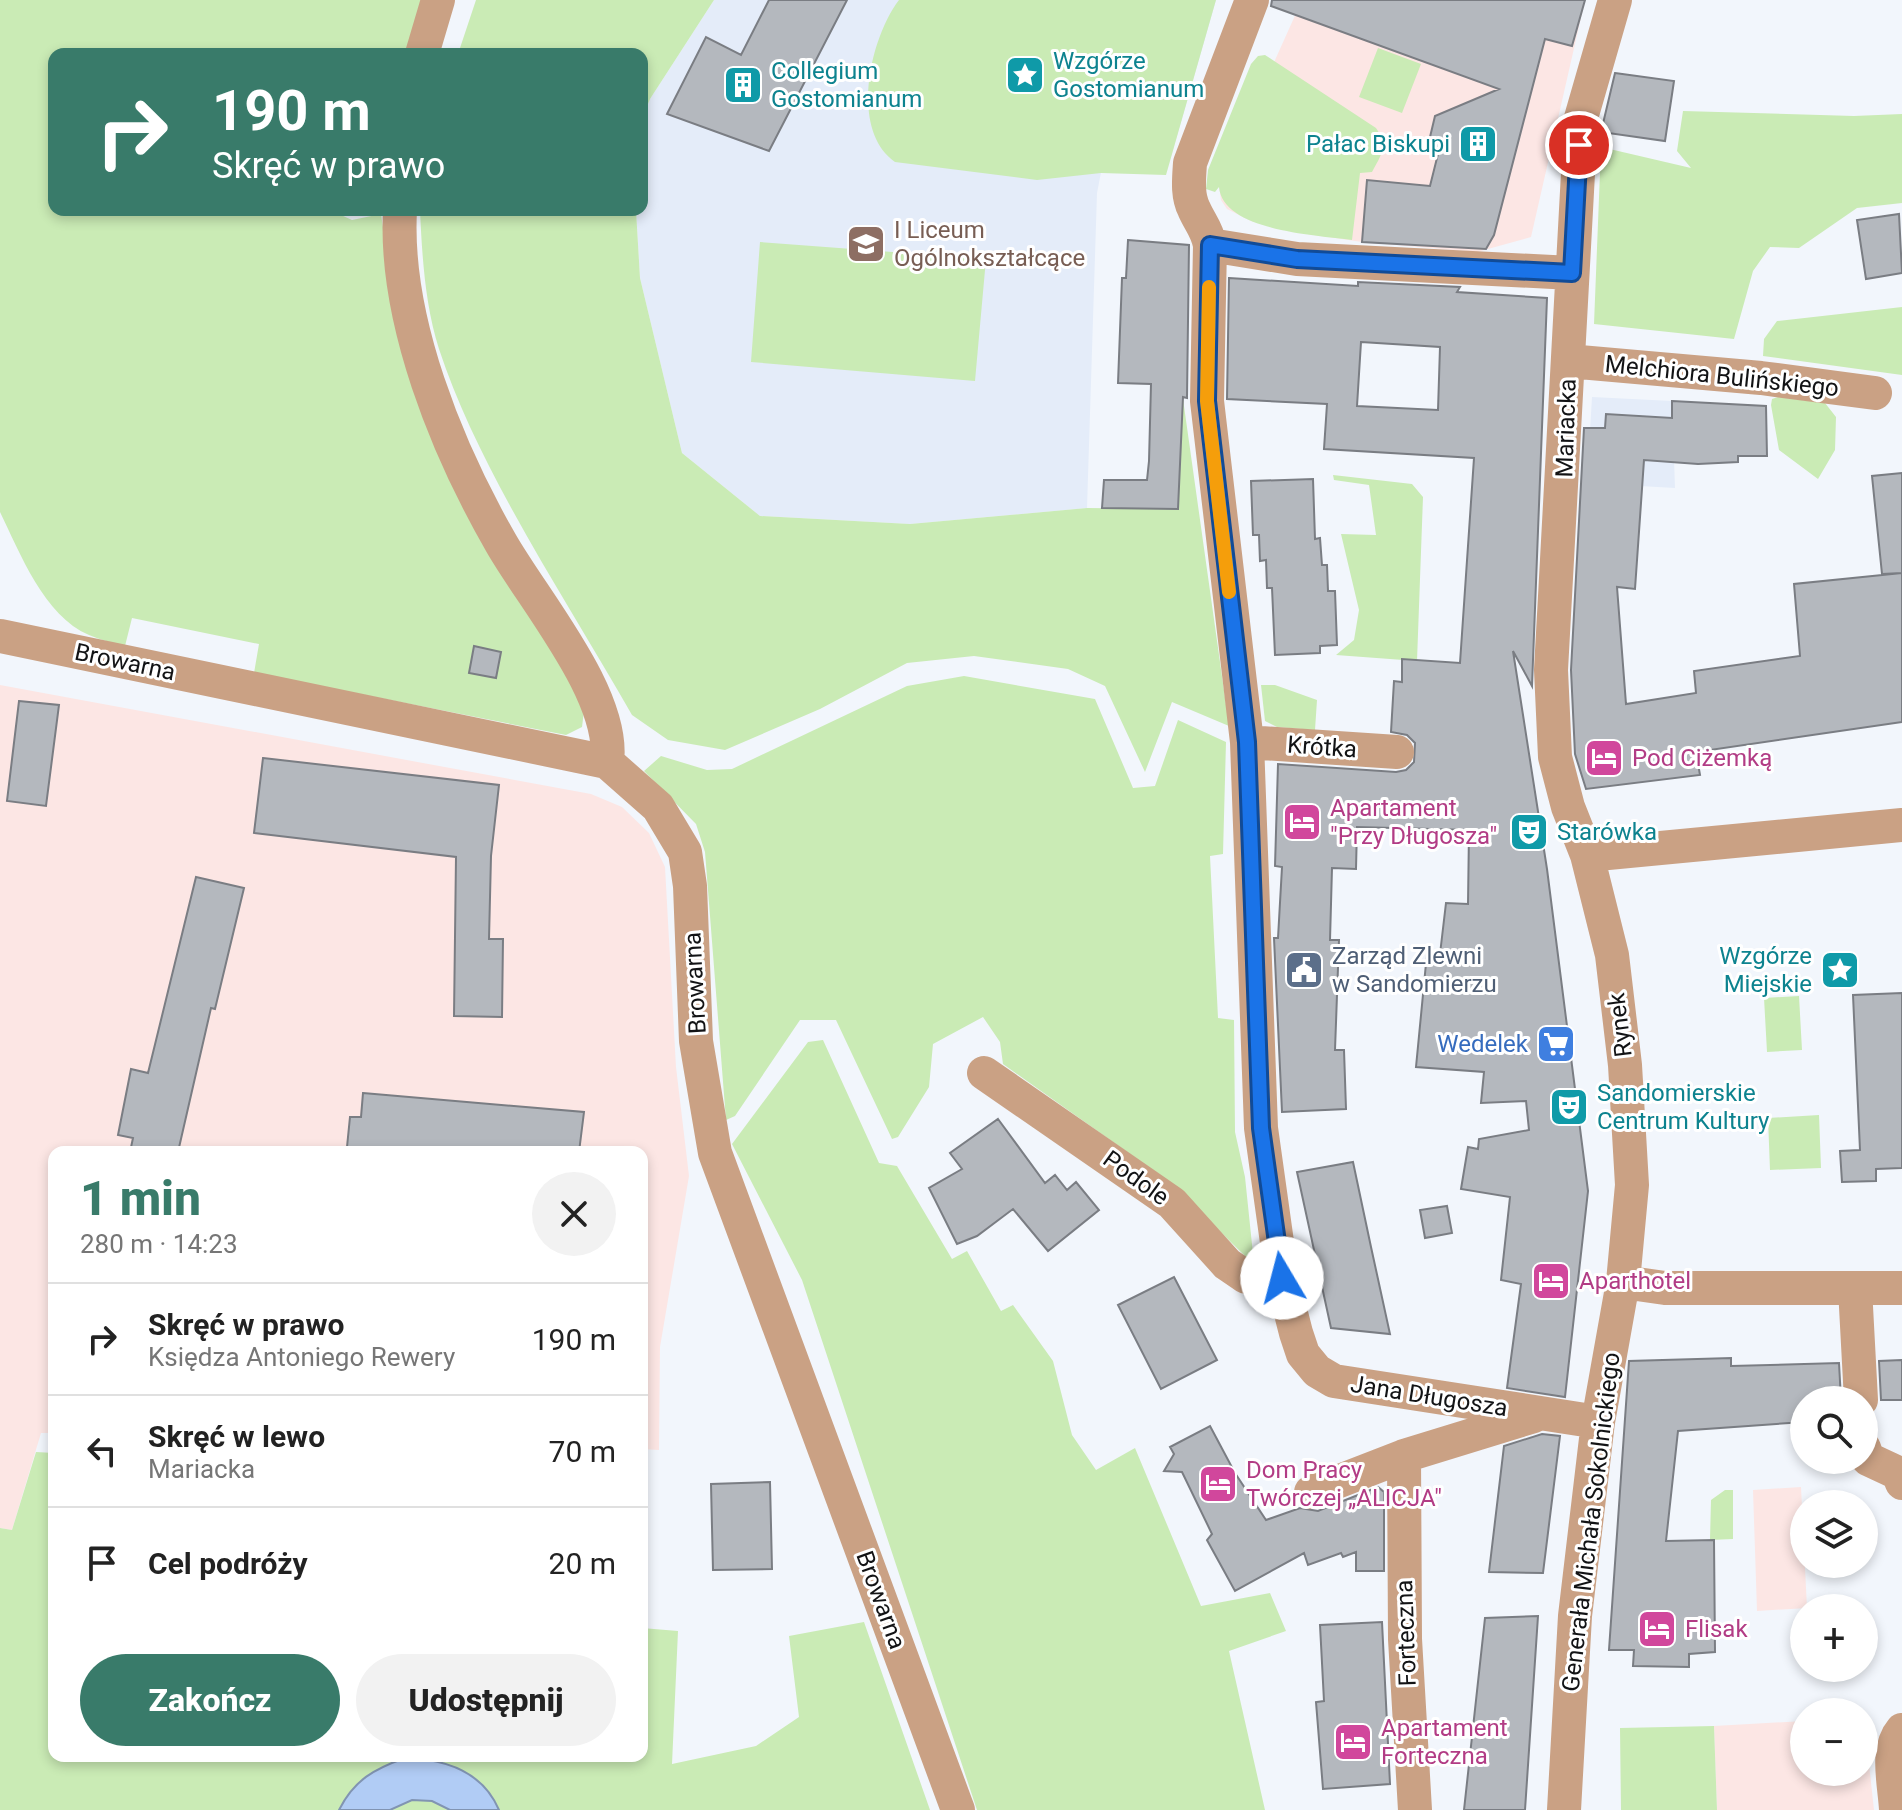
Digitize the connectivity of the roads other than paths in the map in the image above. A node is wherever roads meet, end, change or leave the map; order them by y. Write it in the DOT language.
graph roads {
  1 [pos="438,0"];
  2 [pos="1252,0"];
  3 [pos="1615,0"];
  4 [pos="424,48"];
  5 [pos="400,216"];
  6 [pos="1210,245"];
  7 [pos="1572,273"];
  8 [pos="1568,361"];
  9 [pos="1875,393"];
  10 [pos="0,636"];
  11 [pos="1247,742"];
  12 [pos="1397,752"];
  13 [pos="607,762"];
  14 [pos="1902,825"];
  15 [pos="1587,855"];
  16 [pos="984,1073"];
  17 [pos="1282,1278"];
  18 [pos="1623,1282"];
  19 [pos="1855,1288"];
  20 [pos="1902,1288"];
  21 [pos="1860,1386"];
  22 [pos="1543,1413"];
  23 [pos="1598,1422"];
  24 [pos="1404,1456"];
  25 [pos="1878,1464"];
  26 [pos="1902,1483"];
  27 [pos="1311,1492"];
  28 [pos="1902,1730"];
  29 [pos="958,1810"];
  30 [pos="1415,1810"];
  31 [pos="1564,1810"];
  32 [pos="1896,1810"];
  1 -- 4 [label="street"];
  2 -- 6 [label="street, Jana Długosza"];
  3 -- 7 [label="street, Mariacka"];
  5 -- 13 [label="street"];
  6 -- 7 [label="street"];
  6 -- 11 [label="street, Jana Długosza"];
  7 -- 8 [label="street, Mariacka"];
  8 -- 9 [label="street, Melchiora Bulińskiego"];
  8 -- 15 [label="street, Mariacka"];
  10 -- 13 [label="street, Browarna"];
  11 -- 12 [label="street, Krótka"];
  11 -- 17 [label="street, Jana Długosza"];
  13 -- 29 [label="street, Browarna"];
  14 -- 15 [label="street"];
  15 -- 18 [label="street, Rynek"];
  16 -- 17 [label="street, Podole"];
  17 -- 22 [label="street, Jana Długosza"];
  18 -- 19 [label="street"];
  18 -- 23 [label="street, Generała Michała Sokolnickiego"];
  19 -- 20 [label="street"];
  19 -- 21 [label="street"];
  22 -- 23 [label="street, Jana Długosza"];
  22 -- 24 [label="street"];
  23 -- 31 [label="street, Generała Michała Sokolnickiego"];
  24 -- 27 [label="street"];
  24 -- 30 [label="street, Forteczna"];
  25 -- 26 [label="street"];
  28 -- 32 [label="street"];
}
